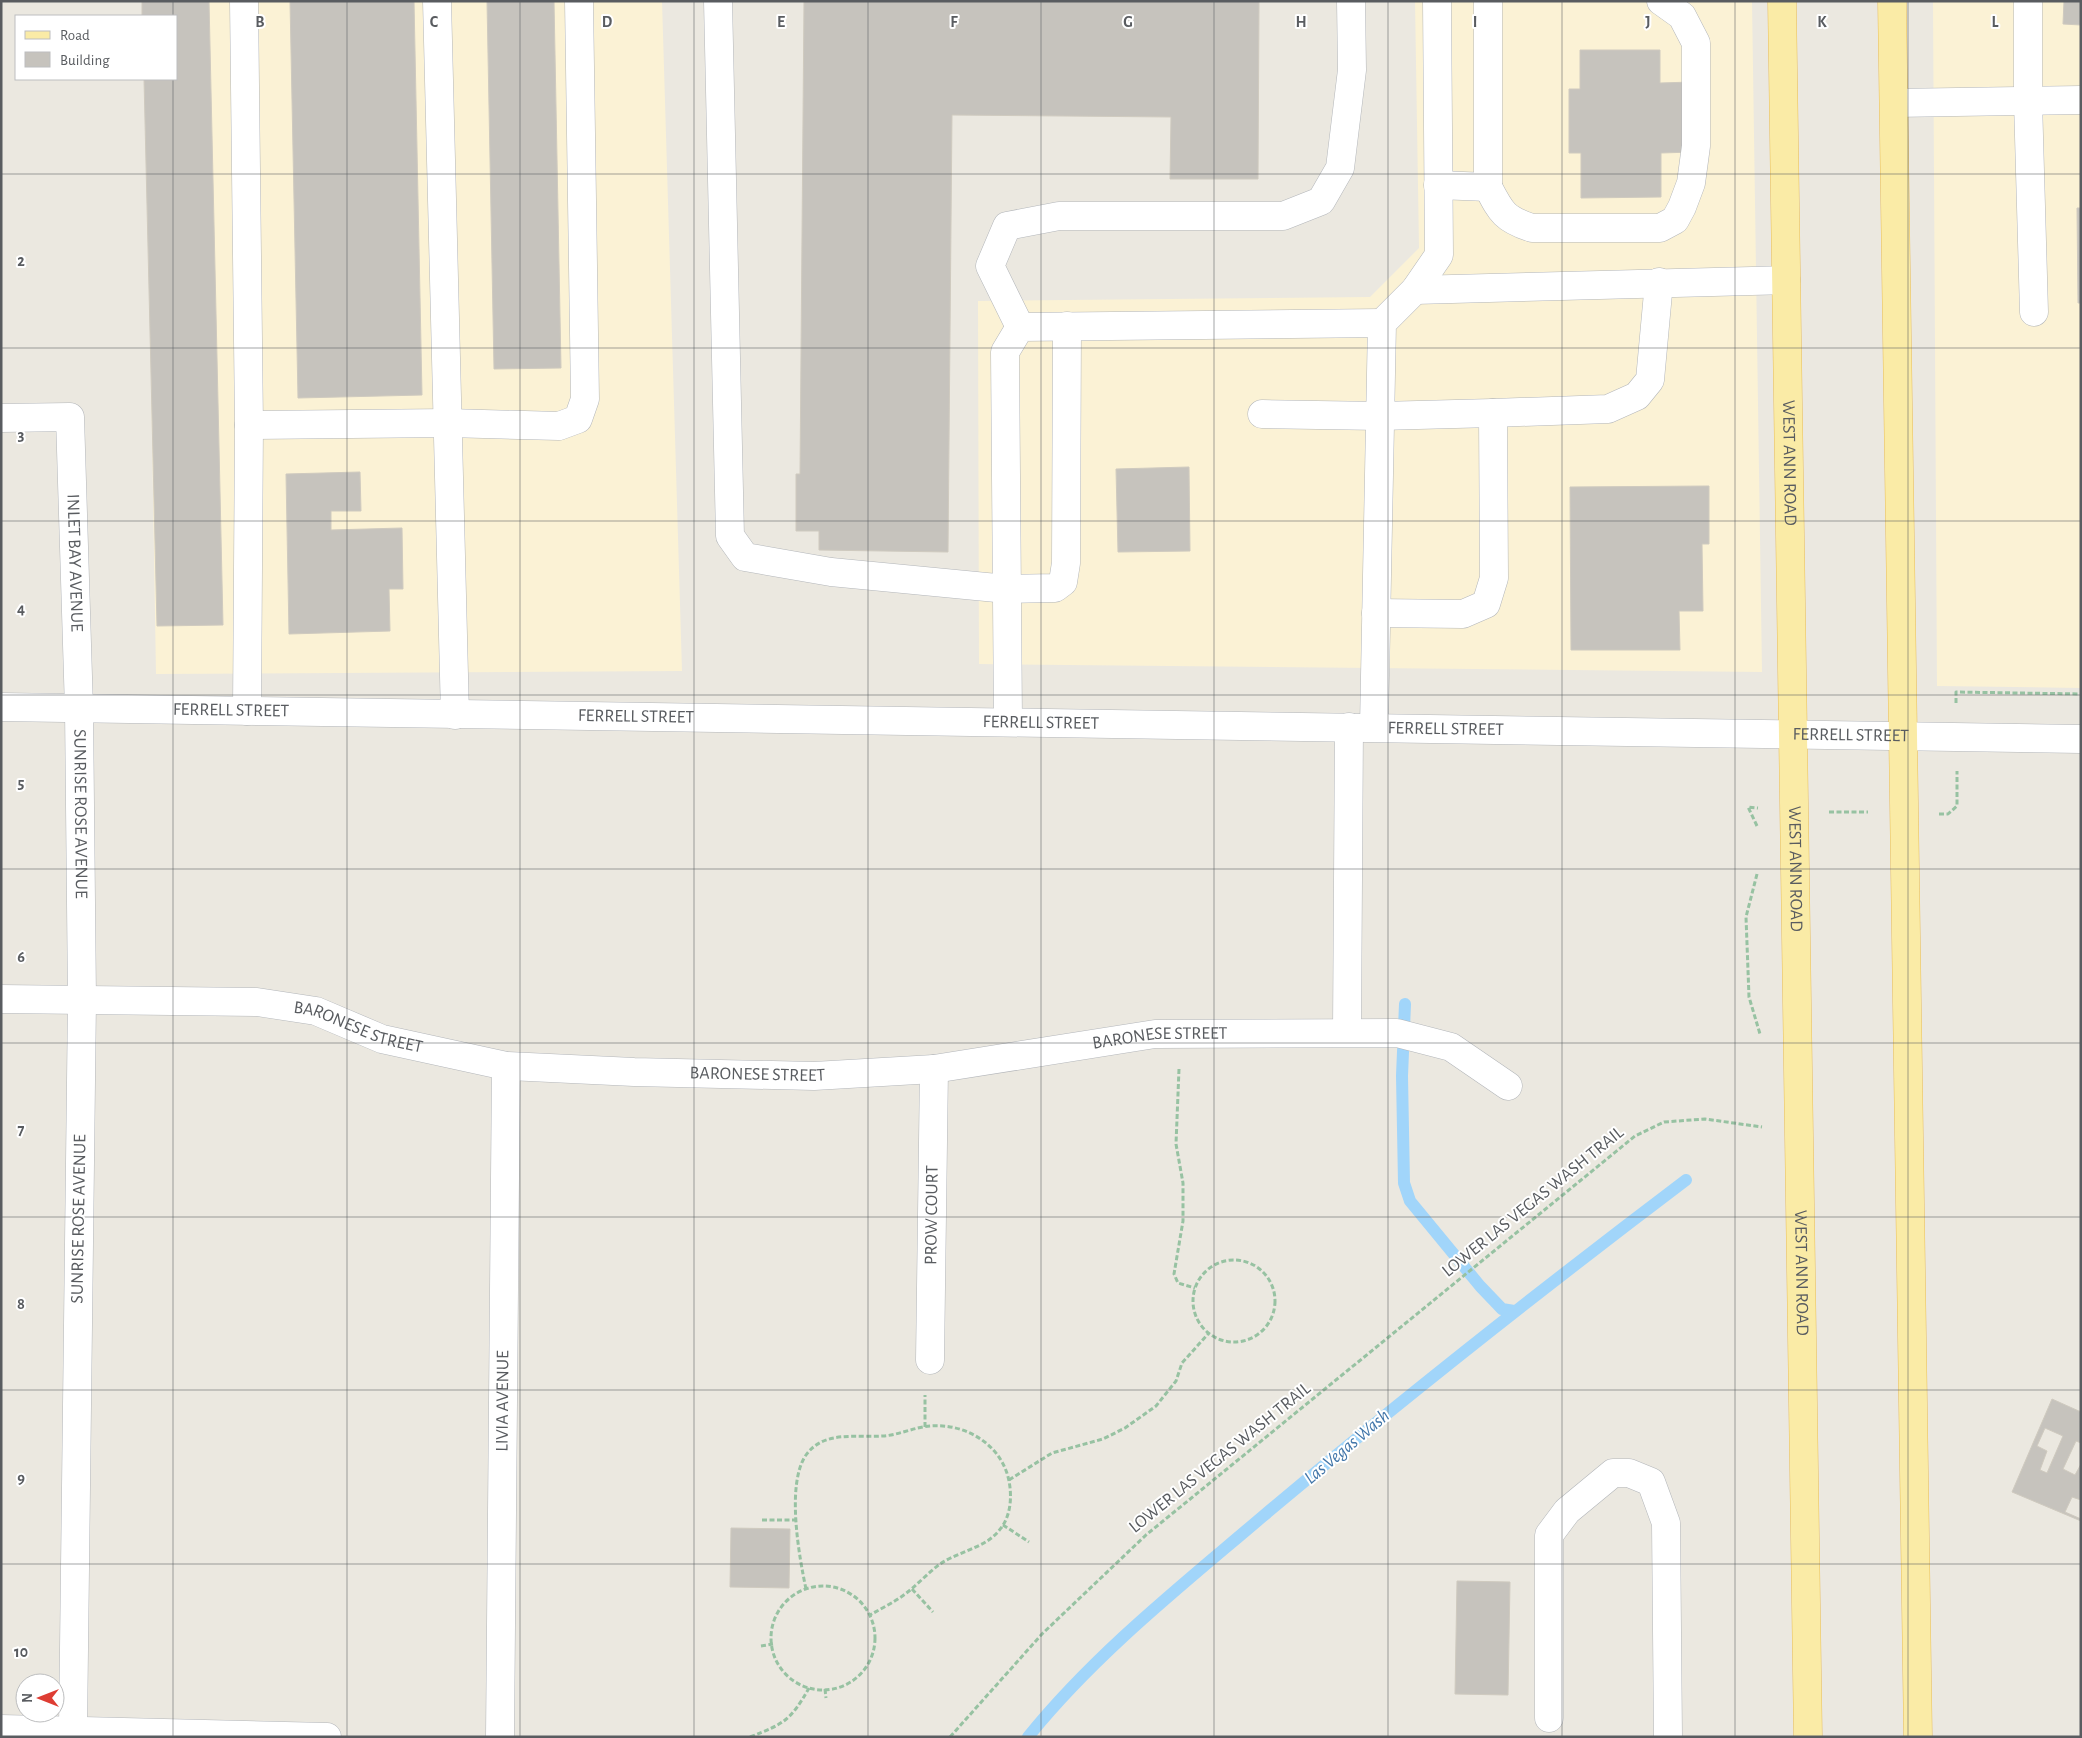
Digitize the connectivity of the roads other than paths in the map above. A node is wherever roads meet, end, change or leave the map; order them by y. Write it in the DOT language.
graph roads {
  1 [pos="244,1"];
  2 [pos="437,1"];
  3 [pos="579,1"];
  4 [pos="718,1"];
  5 [pos="1350,1"];
  6 [pos="1437,1"];
  7 [pos="1488,1"];
  8 [pos="1661,1"];
  9 [pos="1782,1"];
  10 [pos="1892,1"];
  11 [pos="2028,1"];
  12 [pos="2081,100"];
  13 [pos="2028,101"];
  14 [pos="1894,103"];
  15 [pos="1438,185"];
  16 [pos="1488,187"];
  17 [pos="1786,280"];
  18 [pos="1659,282"];
  19 [pos="1415,290"];
  20 [pos="2034,312"];
  21 [pos="1382,323"];
  22 [pos="1067,326"];
  23 [pos="1020,327"];
  24 [pos="1493,413"];
  25 [pos="1262,414"];
  26 [pos="1380,416"];
  27 [pos="1,418"];
  28 [pos="448,423"];
  29 [pos="248,425"];
  30 [pos="1007,589"];
  31 [pos="1376,613"];
  32 [pos="1,707"];
  33 [pos="79,709"];
  34 [pos="247,711"];
  35 [pos="454,715"];
  36 [pos="1008,722"];
  37 [pos="1361,727"];
  38 [pos="1792,735"];
  39 [pos="1901,737"];
  40 [pos="2081,739"];
  41 [pos="1,999"];
  42 [pos="82,1000"];
  43 [pos="1348,1032"];
  44 [pos="506,1066"];
  45 [pos="934,1069"];
  46 [pos="1508,1086"];
  47 [pos="930,1360"];
  48 [pos="1549,1718"];
  49 [pos="1,1729"];
  50 [pos="73,1730"];
  51 [pos="327,1737"];
  52 [pos="500,1737"];
  53 [pos="1668,1737"];
  54 [pos="1808,1737"];
  55 [pos="1918,1737"];
  1 -- 29 [label="street"];
  2 -- 28 [label="street"];
  3 -- 28 [label="street"];
  4 -- 30 [label="street"];
  5 -- 23 [label="street"];
  6 -- 15 [label="street"];
  7 -- 16 [label="street"];
  8 -- 16 [label="street"];
  9 -- 17 [label="main road, WEST ANN ROAD"];
  10 -- 14 [label="main road"];
  11 -- 13 [label="street"];
  12 -- 13 [label="street"];
  13 -- 14 [label="street"];
  13 -- 20 [label="street"];
  14 -- 39 [label="main road"];
  15 -- 16 [label="street"];
  15 -- 19 [label="street"];
  17 -- 18 [label="street"];
  17 -- 38 [label="main road, WEST ANN ROAD"];
  18 -- 19 [label="street"];
  18 -- 24 [label="street"];
  19 -- 21 [label="street"];
  21 -- 22 [label="street"];
  21 -- 26 [label="street"];
  22 -- 23 [label="street"];
  22 -- 30 [label="street"];
  23 -- 30 [label="street"];
  24 -- 26 [label="street"];
  24 -- 31 [label="street"];
  25 -- 26 [label="street"];
  26 -- 31 [label="street"];
  27 -- 33 [label="street, INLET BAY AVENUE"];
  28 -- 29 [label="street"];
  28 -- 35 [label="street"];
  29 -- 34 [label="street"];
  30 -- 36 [label="street"];
  31 -- 37 [label="street"];
  32 -- 33 [label="street, FERRELL STREET"];
  33 -- 34 [label="street, FERRELL STREET"];
  33 -- 42 [label="street, SUNRISE ROSE AVENUE"];
  34 -- 35 [label="street, FERRELL STREET"];
  35 -- 36 [label="street, FERRELL STREET"];
  36 -- 37 [label="street, FERRELL STREET"];
  37 -- 38 [label="street, FERRELL STREET"];
  37 -- 43 [label="street"];
  38 -- 39 [label="street, FERRELL STREET"];
  38 -- 54 [label="main road, WEST ANN ROAD"];
  39 -- 40 [label="street, FERRELL STREET"];
  39 -- 55 [label="main road"];
  41 -- 42 [label="street, BARONESE STREET"];
  42 -- 44 [label="street, BARONESE STREET"];
  42 -- 50 [label="street, SUNRISE ROSE AVENUE"];
  43 -- 45 [label="street, BARONESE STREET"];
  43 -- 46 [label="street, BARONESE STREET"];
  44 -- 45 [label="street, BARONESE STREET"];
  44 -- 52 [label="street, LIVIA AVENUE"];
  45 -- 47 [label="street, PROW COURT"];
  48 -- 53 [label="street"];
  49 -- 50 [label="street"];
  50 -- 51 [label="street"];
}
